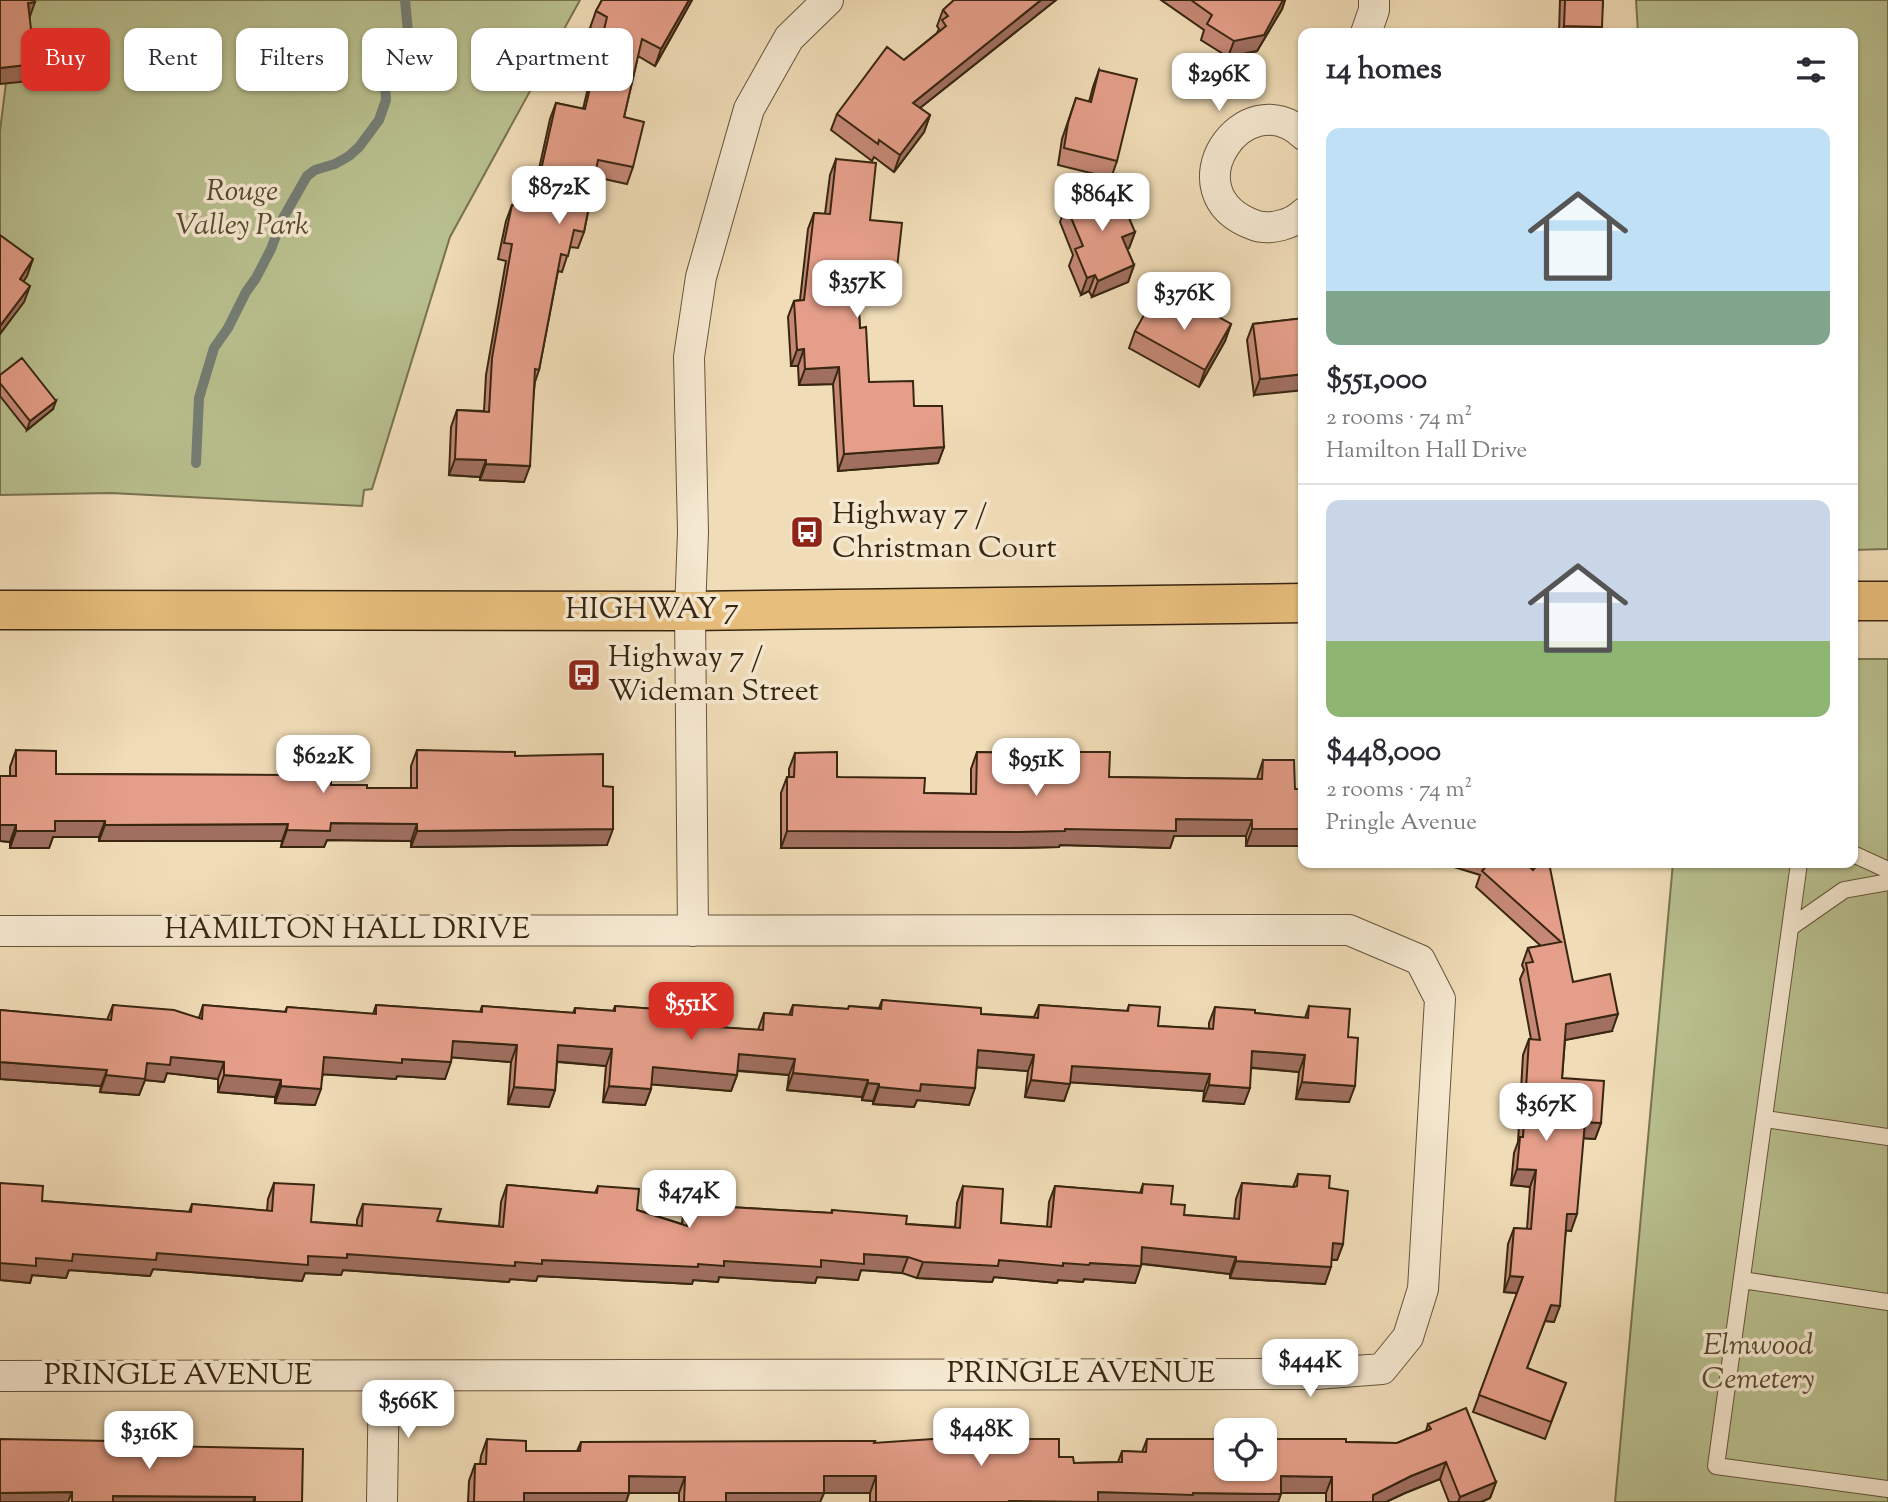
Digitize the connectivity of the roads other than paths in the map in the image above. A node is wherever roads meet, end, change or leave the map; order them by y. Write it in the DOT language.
graph roads {
  1 [pos="828,0"];
  2 [pos="1374,0"];
  3 [pos="1368,28"];
  4 [pos="1298,127"];
  5 [pos="1298,218"];
  6 [pos="1858,601"];
  7 [pos="1888,601"];
  8 [pos="1298,603"];
  9 [pos="0,610"];
  10 [pos="690,611"];
  11 [pos="1858,856"];
  12 [pos="1798,868"];
  13 [pos="1888,870"];
  14 [pos="1888,882"];
  15 [pos="1791,927"];
  16 [pos="0,931"];
  17 [pos="693,931"];
  18 [pos="1765,1119"];
  19 [pos="1888,1137"];
  20 [pos="1742,1280"];
  21 [pos="1888,1302"];
  22 [pos="0,1376"];
  23 [pos="384,1377"];
  24 [pos="1888,1489"];
  25 [pos="382,1502"];
  1 -- 10 [label="street"];
  2 -- 3 [label="street"];
  4 -- 5 [label="street"];
  6 -- 7 [label="main road"];
  8 -- 10 [label="main road, HIGHWAY 7"];
  9 -- 10 [label="main road, HIGHWAY 7"];
  10 -- 17 [label="street"];
  11 -- 13 [label="lane"];
  12 -- 15 [label="lane"];
  14 -- 15 [label="lane"];
  15 -- 18 [label="lane"];
  16 -- 17 [label="street, HAMILTON HALL DRIVE"];
  17 -- 23 [label="street, PRINGLE AVENUE"];
  18 -- 19 [label="lane"];
  18 -- 20 [label="lane"];
  20 -- 21 [label="lane"];
  20 -- 24 [label="lane"];
  22 -- 23 [label="street, PRINGLE AVENUE"];
  23 -- 25 [label="street"];
}
